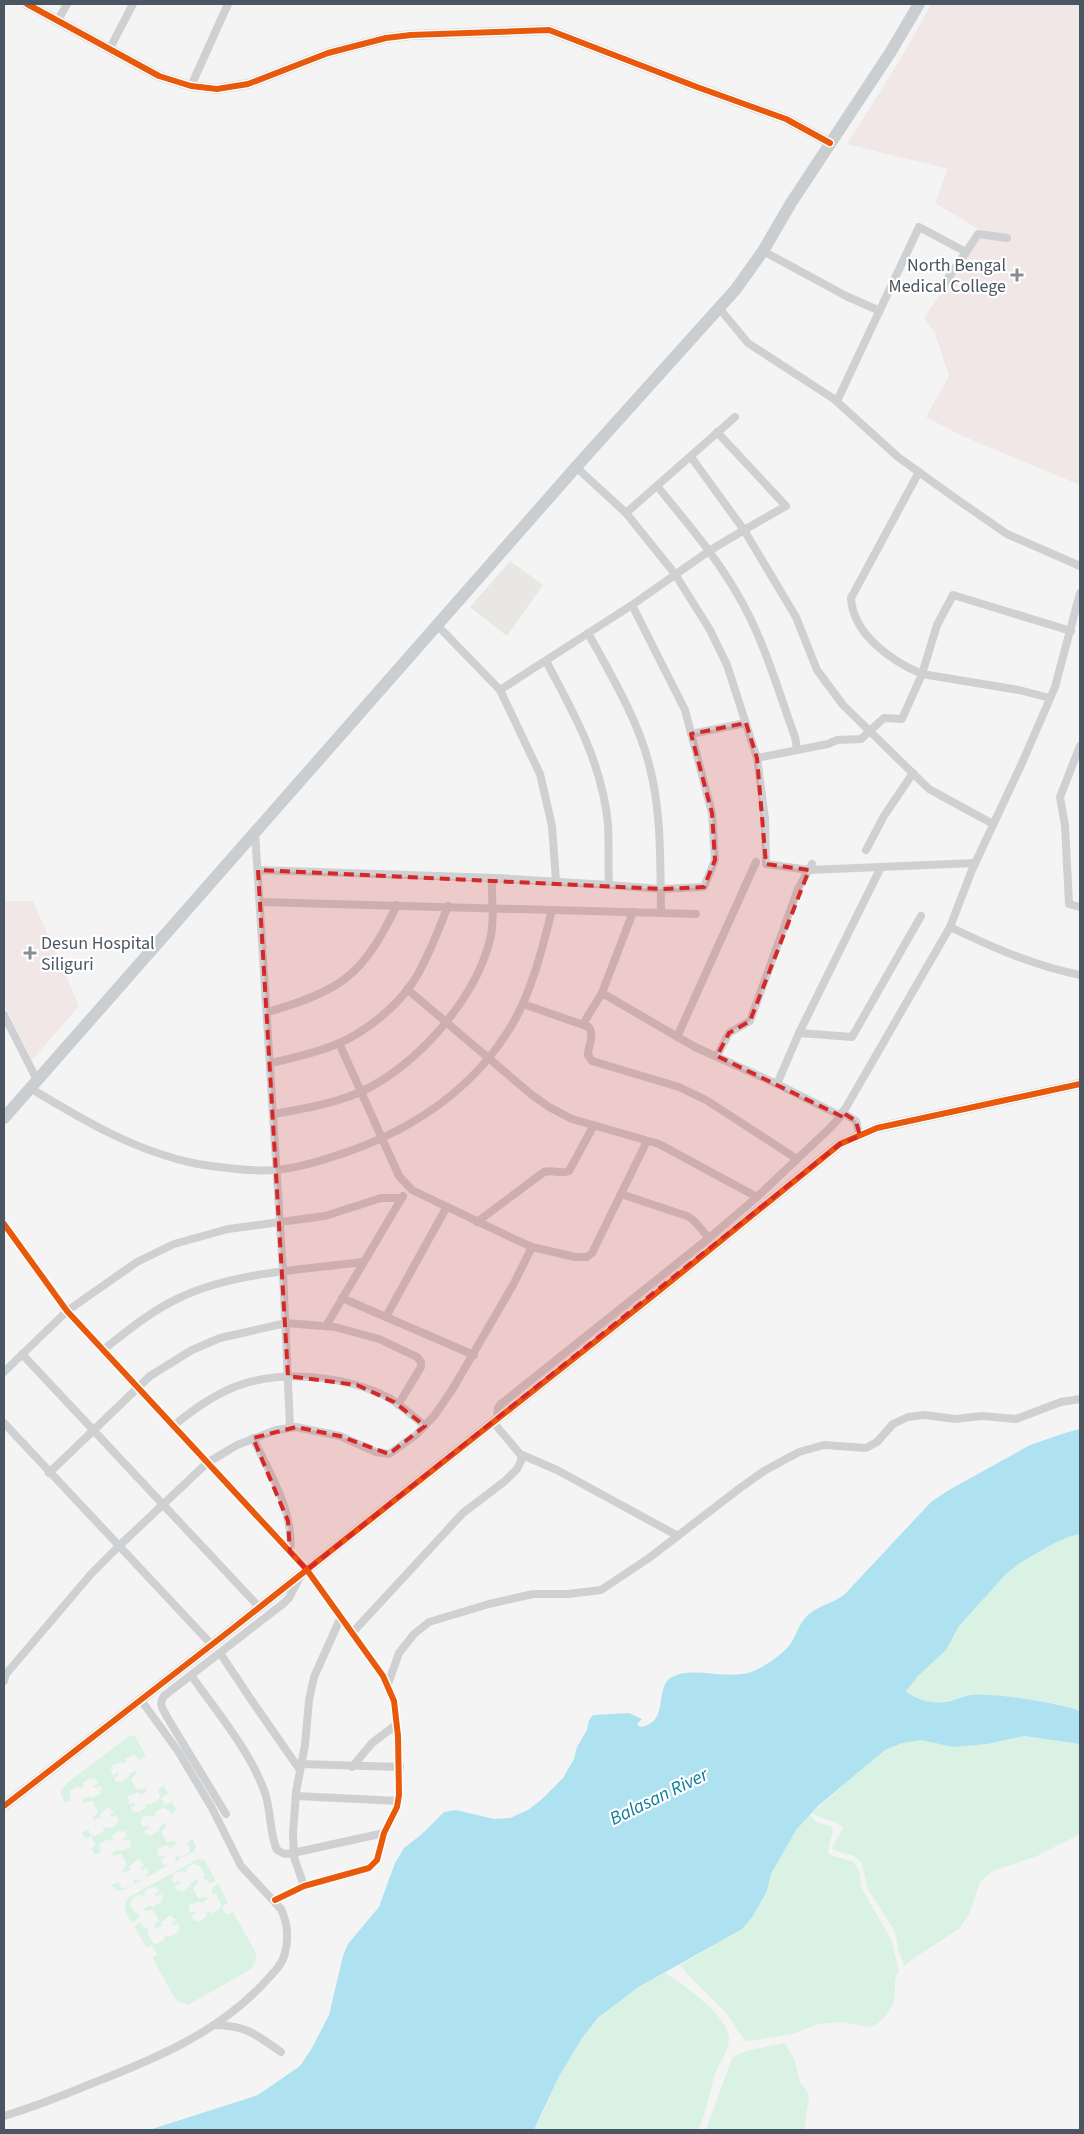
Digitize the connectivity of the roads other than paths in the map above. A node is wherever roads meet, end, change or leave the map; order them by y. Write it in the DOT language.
graph roads {
  1 [pos="67,4"];
  2 [pos="133,4"];
  3 [pos="228,4"];
  4 [pos="919,4"];
  5 [pos="31,5"];
  6 [pos="58,20"];
  7 [pos="110,48"];
  8 [pos="191,86"];
  9 [pos="830,143"];
  10 [pos="1007,238"];
  11 [pos="763,251"];
  12 [pos="966,252"];
  13 [pos="942,287"];
  14 [pos="719,308"];
  15 [pos="880,311"];
  16 [pos="837,401"];
  17 [pos="734,417"];
  18 [pos="717,432"];
  19 [pos="690,457"];
  20 [pos="576,467"];
  21 [pos="919,472"];
  22 [pos="657,486"];
  23 [pos="626,513"];
  24 [pos="744,530"];
  25 [pos="709,551"];
  26 [pos="1080,566"];
  27 [pos="674,574"];
  28 [pos="1080,593"];
  29 [pos="632,604"];
  30 [pos="437,625"];
  31 [pos="1071,631"];
  32 [pos="588,633"];
  33 [pos="546,661"];
  34 [pos="922,674"];
  35 [pos="500,690"];
  36 [pos="1050,698"];
  37 [pos="746,723"];
  38 [pos="870,731"];
  39 [pos="691,734"];
  40 [pos="1080,746"];
  41 [pos="797,749"];
  42 [pos="757,758"];
  43 [pos="913,773"];
  44 [pos="993,824"];
  45 [pos="255,832"];
  46 [pos="866,850"];
  47 [pos="756,862"];
  48 [pos="975,863"];
  49 [pos="810,867"];
  50 [pos="881,868"];
  51 [pos="258,870"];
  52 [pos="492,879"];
  53 [pos="556,881"];
  54 [pos="609,885"];
  55 [pos="661,889"];
  56 [pos="260,902"];
  57 [pos="397,905"];
  58 [pos="448,906"];
  59 [pos="1080,907"];
  60 [pos="494,908"];
  61 [pos="552,910"];
  62 [pos="634,912"];
  63 [pos="661,913"];
  64 [pos="696,914"];
  65 [pos="921,916"];
  66 [pos="950,927"];
  67 [pos="1080,975"];
  68 [pos="407,989"];
  69 [pos="602,993"];
  70 [pos="523,1004"];
  71 [pos="268,1012"];
  72 [pos="4,1015"];
  73 [pos="447,1022"];
  74 [pos="584,1024"];
  75 [pos="799,1033"];
  76 [pos="677,1037"];
  77 [pos="339,1044"];
  78 [pos="717,1056"];
  79 [pos="487,1058"];
  80 [pos="271,1063"];
  81 [pos="34,1084"];
  82 [pos="777,1084"];
  83 [pos="1080,1084"];
  84 [pos="360,1092"];
  85 [pos="274,1114"];
  86 [pos="842,1114"];
  87 [pos="4,1118"];
  88 [pos="594,1125"];
  89 [pos="860,1136"];
  90 [pos="382,1138"];
  91 [pos="647,1141"];
  92 [pos="797,1159"];
  93 [pos="277,1170"];
  94 [pos="408,1188"];
  95 [pos="620,1194"];
  96 [pos="757,1197"];
  97 [pos="401,1198"];
  98 [pos="446,1208"];
  99 [pos="280,1221"];
  100 [pos="477,1222"];
  101 [pos="4,1224"];
  102 [pos="709,1238"];
  103 [pos="532,1247"];
  104 [pos="362,1262"];
  105 [pos="283,1272"];
  106 [pos="342,1298"];
  107 [pos="67,1311"];
  108 [pos="387,1316"];
  109 [pos="286,1323"];
  110 [pos="326,1326"];
  111 [pos="103,1350"];
  112 [pos="22,1354"];
  113 [pos="474,1355"];
  114 [pos="4,1372"];
  115 [pos="288,1376"];
  116 [pos="138,1388"];
  117 [pos="1080,1398"];
  118 [pos="398,1404"];
  119 [pos="495,1421"];
  120 [pos="4,1423"];
  121 [pos="173,1426"];
  122 [pos="425,1426"];
  123 [pos="290,1427"];
  124 [pos="94,1430"];
  125 [pos="253,1438"];
  126 [pos="520,1454"];
  127 [pos="207,1463"];
  128 [pos="49,1473"];
  129 [pos="164,1503"];
  130 [pos="678,1536"];
  131 [pos="119,1546"];
  132 [pos="290,1552"];
  133 [pos="304,1572"];
  134 [pos="260,1608"];
  135 [pos="341,1617"];
  136 [pos="353,1632"];
  137 [pos="212,1645"];
  138 [pos="220,1653"];
  139 [pos="191,1675"];
  140 [pos="4,1681"];
  141 [pos="388,1684"];
  142 [pos="141,1700"];
  143 [pos="397,1724"];
  144 [pos="301,1767"];
  145 [pos="352,1767"];
  146 [pos="400,1767"];
  147 [pos="296,1796"];
  148 [pos="398,1801"];
  149 [pos="4,1806"];
  150 [pos="226,1814"];
  151 [pos="384,1833"];
  152 [pos="293,1853"];
  153 [pos="304,1886"];
  154 [pos="275,1900"];
  155 [pos="214,2025"];
  156 [pos="281,2052"];
  157 [pos="4,2116"];
  1 -- 6 [label="street"];
  2 -- 7 [label="street"];
  3 -- 8 [label="street"];
  4 -- 9 [label="main road"];
  5 -- 6 [label="street"];
  6 -- 7 [label="street"];
  7 -- 8 [label="street"];
  8 -- 9 [label="street"];
  9 -- 11 [label="main road"];
  10 -- 12 [label="street"];
  11 -- 14 [label="main road"];
  11 -- 15 [label="street"];
  12 -- 13 [label="street"];
  12 -- 15 [label="street"];
  14 -- 16 [label="street"];
  14 -- 20 [label="main road"];
  15 -- 16 [label="street"];
  16 -- 21 [label="street"];
  17 -- 18 [label="street"];
  18 -- 19 [label="street"];
  18 -- 24 [label="street"];
  19 -- 22 [label="street"];
  19 -- 24 [label="street"];
  20 -- 23 [label="street"];
  20 -- 30 [label="main road"];
  21 -- 26 [label="street"];
  21 -- 34 [label="street"];
  22 -- 23 [label="street"];
  22 -- 25 [label="street"];
  23 -- 27 [label="street"];
  24 -- 25 [label="street"];
  24 -- 38 [label="street"];
  25 -- 27 [label="street"];
  25 -- 41 [label="street"];
  27 -- 29 [label="street"];
  27 -- 37 [label="street"];
  28 -- 31 [label="street"];
  29 -- 32 [label="street"];
  29 -- 39 [label="street"];
  30 -- 35 [label="street"];
  30 -- 45 [label="main road"];
  31 -- 34 [label="street"];
  31 -- 36 [label="street"];
  32 -- 33 [label="street"];
  32 -- 55 [label="street"];
  33 -- 35 [label="street"];
  33 -- 54 [label="street"];
  34 -- 36 [label="street"];
  34 -- 38 [label="street"];
  35 -- 53 [label="street"];
  36 -- 44 [label="street"];
  37 -- 39 [label="street"];
  37 -- 42 [label="street"];
  38 -- 41 [label="street"];
  38 -- 43 [label="street"];
  39 -- 55 [label="street"];
  40 -- 59 [label="street"];
  41 -- 42 [label="street"];
  42 -- 49 [label="street"];
  43 -- 44 [label="street"];
  43 -- 46 [label="street"];
  44 -- 48 [label="street"];
  45 -- 51 [label="street"];
  45 -- 81 [label="main road"];
  47 -- 76 [label="street"];
  48 -- 50 [label="street"];
  48 -- 66 [label="street"];
  49 -- 50 [label="street"];
  49 -- 78 [label="street"];
  50 -- 75 [label="street"];
  51 -- 52 [label="street"];
  51 -- 56 [label="street"];
  52 -- 53 [label="street"];
  52 -- 60 [label="street"];
  53 -- 54 [label="street"];
  54 -- 55 [label="street"];
  55 -- 63 [label="street"];
  56 -- 57 [label="street"];
  56 -- 71 [label="street"];
  57 -- 58 [label="street"];
  57 -- 71 [label="street"];
  58 -- 60 [label="street"];
  58 -- 68 [label="street"];
  60 -- 61 [label="street"];
  60 -- 73 [label="street"];
  61 -- 62 [label="street"];
  61 -- 70 [label="street"];
  62 -- 63 [label="street"];
  62 -- 69 [label="street"];
  63 -- 64 [label="street"];
  65 -- 75 [label="street"];
  66 -- 67 [label="street"];
  66 -- 86 [label="street"];
  68 -- 73 [label="street"];
  68 -- 77 [label="street"];
  69 -- 74 [label="street"];
  69 -- 76 [label="street"];
  70 -- 74 [label="street"];
  70 -- 79 [label="street"];
  71 -- 80 [label="street"];
  72 -- 81 [label="street"];
  73 -- 79 [label="street"];
  73 -- 84 [label="street"];
  74 -- 92 [label="street"];
  75 -- 82 [label="street"];
  76 -- 78 [label="street"];
  77 -- 80 [label="street"];
  77 -- 84 [label="street"];
  78 -- 82 [label="street"];
  79 -- 88 [label="street"];
  79 -- 90 [label="street"];
  80 -- 85 [label="street"];
  81 -- 87 [label="main road"];
  81 -- 93 [label="street"];
  82 -- 86 [label="street"];
  83 -- 89 [label="street"];
  84 -- 85 [label="street"];
  84 -- 90 [label="street"];
  85 -- 93 [label="street"];
  86 -- 89 [label="street"];
  86 -- 92 [label="street"];
  88 -- 91 [label="street"];
  88 -- 100 [label="street"];
  89 -- 119 [label="street"];
  90 -- 93 [label="street"];
  90 -- 94 [label="street"];
  91 -- 95 [label="street"];
  91 -- 96 [label="street"];
  92 -- 96 [label="street"];
  93 -- 99 [label="street"];
  94 -- 97 [label="street"];
  94 -- 98 [label="street"];
  95 -- 102 [label="street"];
  95 -- 103 [label="street"];
  96 -- 102 [label="street"];
  97 -- 99 [label="street"];
  97 -- 104 [label="street"];
  98 -- 100 [label="street"];
  98 -- 108 [label="street"];
  99 -- 105 [label="street"];
  99 -- 107 [label="street"];
  100 -- 103 [label="street"];
  101 -- 107 [label="street"];
  102 -- 119 [label="street"];
  103 -- 113 [label="street"];
  104 -- 105 [label="street"];
  104 -- 106 [label="street"];
  105 -- 109 [label="street"];
  105 -- 111 [label="street"];
  106 -- 108 [label="street"];
  106 -- 110 [label="street"];
  107 -- 111 [label="street"];
  107 -- 112 [label="street"];
  108 -- 113 [label="street"];
  109 -- 110 [label="street"];
  109 -- 115 [label="street"];
  109 -- 116 [label="street"];
  110 -- 118 [label="street"];
  111 -- 116 [label="street"];
  112 -- 114 [label="street"];
  112 -- 124 [label="street"];
  113 -- 122 [label="street"];
  115 -- 118 [label="street"];
  115 -- 121 [label="street"];
  115 -- 123 [label="street"];
  116 -- 121 [label="street"];
  116 -- 124 [label="street"];
  117 -- 130 [label="street"];
  118 -- 122 [label="street"];
  119 -- 126 [label="street"];
  119 -- 133 [label="street"];
  120 -- 128 [label="street"];
  121 -- 127 [label="street"];
  122 -- 123 [label="street"];
  123 -- 125 [label="street"];
  124 -- 128 [label="street"];
  124 -- 129 [label="street"];
  125 -- 127 [label="street"];
  125 -- 132 [label="street"];
  126 -- 130 [label="street"];
  126 -- 136 [label="street"];
  127 -- 129 [label="street"];
  127 -- 132 [label="street"];
  128 -- 131 [label="street"];
  129 -- 131 [label="street"];
  129 -- 134 [label="street"];
  130 -- 141 [label="street"];
  131 -- 137 [label="street"];
  131 -- 140 [label="street"];
  132 -- 133 [label="street"];
  133 -- 134 [label="street"];
  133 -- 135 [label="street"];
  133 -- 138 [label="street"];
  134 -- 137 [label="street"];
  135 -- 136 [label="street"];
  135 -- 144 [label="street"];
  136 -- 141 [label="street"];
  137 -- 142 [label="street"];
  138 -- 139 [label="street"];
  138 -- 144 [label="street"];
  139 -- 150 [label="street"];
  139 -- 152 [label="street"];
  141 -- 143 [label="street"];
  142 -- 149 [label="street"];
  142 -- 154 [label="street"];
  143 -- 145 [label="street"];
  143 -- 146 [label="street"];
  144 -- 145 [label="street"];
  144 -- 147 [label="street"];
  145 -- 146 [label="street"];
  146 -- 148 [label="street"];
  147 -- 148 [label="street"];
  147 -- 152 [label="street"];
  148 -- 151 [label="street"];
  151 -- 152 [label="street"];
  151 -- 153 [label="street"];
  152 -- 153 [label="street"];
  153 -- 154 [label="street"];
  154 -- 155 [label="street"];
  155 -- 156 [label="street"];
  155 -- 157 [label="street"];
}
